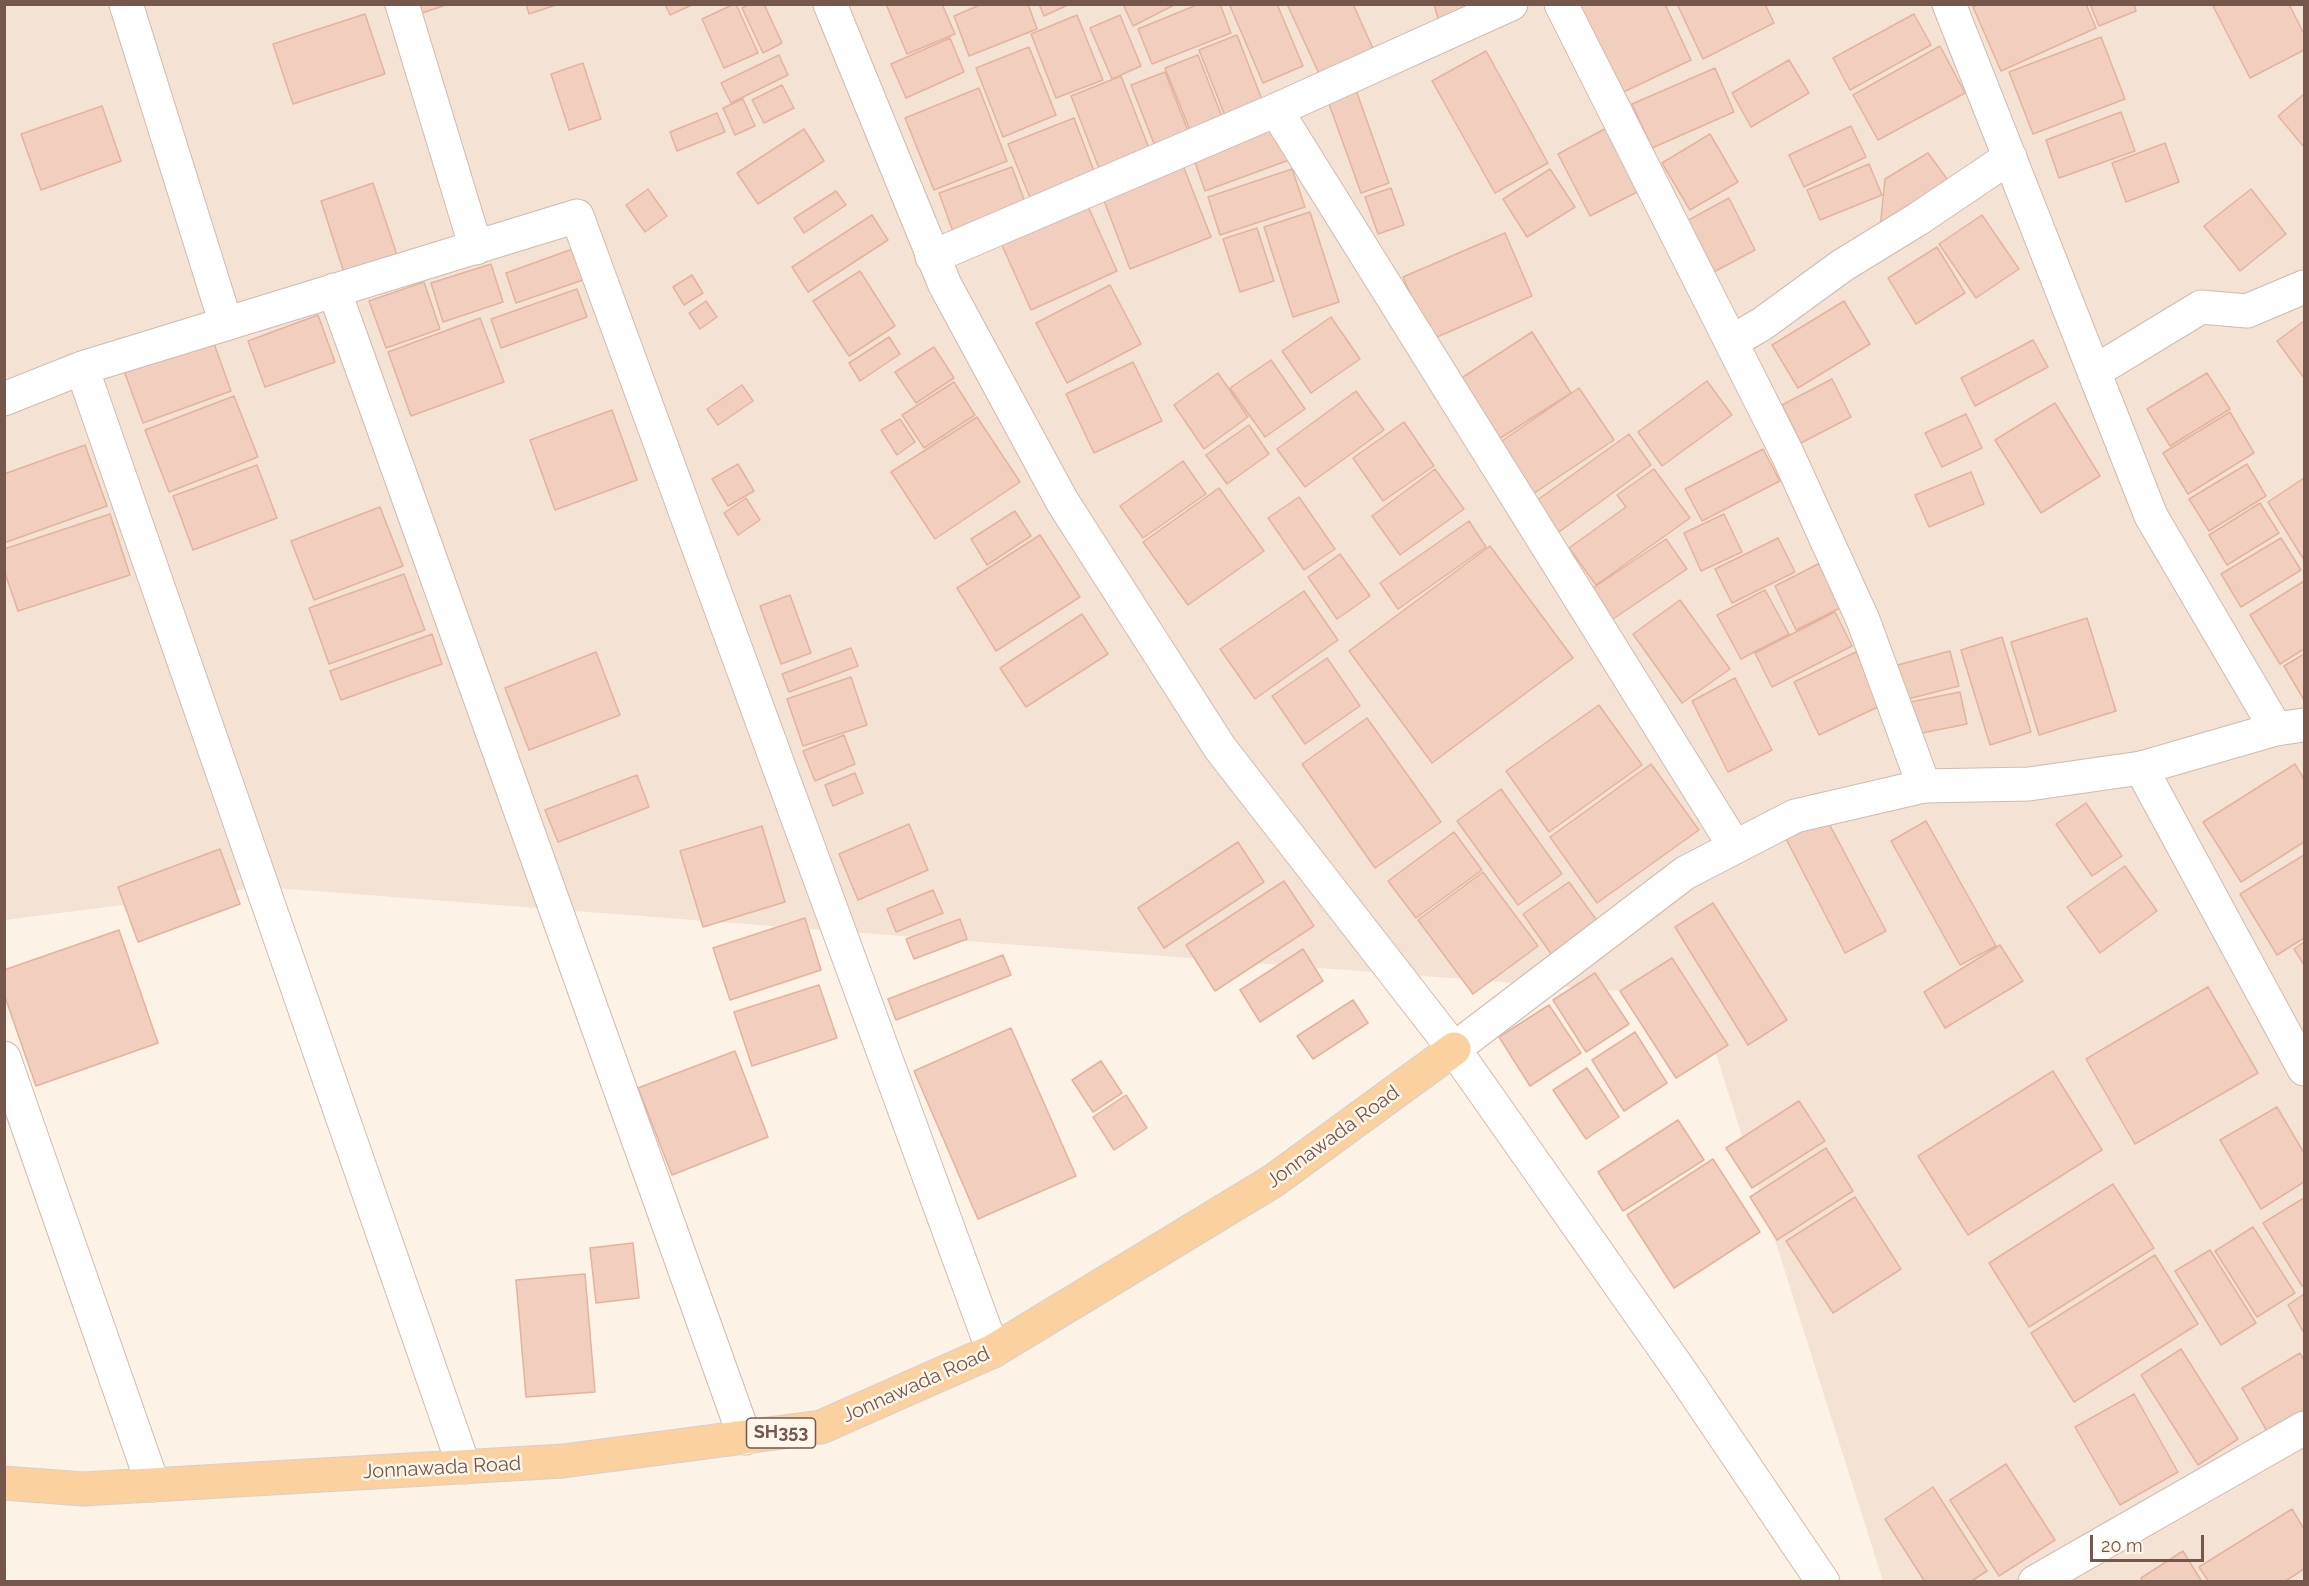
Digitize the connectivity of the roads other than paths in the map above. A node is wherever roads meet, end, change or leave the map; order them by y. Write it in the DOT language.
graph roads {
  1 [pos="126,4"];
  2 [pos="402,4"];
  3 [pos="830,4"];
  4 [pos="1511,4"];
  5 [pos="1561,4"];
  6 [pos="1949,4"];
  7 [pos="1275,110"];
  8 [pos="2010,157"];
  9 [pos="476,248"];
  10 [pos="932,257"];
  11 [pos="2304,287"];
  12 [pos="334,290"];
  13 [pos="226,324"];
  14 [pos="1731,342"];
  15 [pos="82,368"];
  16 [pos="2094,372"];
  17 [pos="4,399"];
  18 [pos="2290,727"];
  19 [pos="2141,768"];
  20 [pos="1924,786"];
  21 [pos="1734,847"];
  22 [pos="1454,1049"];
  23 [pos="4,1058"];
  24 [pos="2304,1069"];
  25 [pos="993,1351"];
  26 [pos="2304,1428"];
  27 [pos="745,1437"];
  28 [pos="464,1467"];
  29 [pos="4,1483"];
  30 [pos="153,1485"];
  31 [pos="1823,1581"];
  32 [pos="2035,1581"];
  1 -- 13 [label="street"];
  2 -- 9 [label="street"];
  3 -- 10 [label="street"];
  4 -- 7 [label="street"];
  5 -- 14 [label="street"];
  6 -- 8 [label="street"];
  7 -- 10 [label="street"];
  7 -- 21 [label="street"];
  8 -- 14 [label="street"];
  8 -- 16 [label="street"];
  9 -- 12 [label="street"];
  9 -- 25 [label="street"];
  10 -- 22 [label="street"];
  11 -- 16 [label="street"];
  12 -- 13 [label="street"];
  12 -- 27 [label="street"];
  13 -- 15 [label="street"];
  14 -- 20 [label="street"];
  15 -- 17 [label="street"];
  15 -- 28 [label="street"];
  16 -- 18 [label="street"];
  18 -- 19 [label="street"];
  19 -- 20 [label="street"];
  19 -- 24 [label="street"];
  20 -- 21 [label="street"];
  21 -- 22 [label="street"];
  22 -- 25 [label="main road, Jonnawada Road / SH353"];
  22 -- 31 [label="street"];
  23 -- 30 [label="street"];
  25 -- 27 [label="main road, Jonnawada Road / SH353"];
  26 -- 32 [label="street"];
  27 -- 28 [label="main road, Jonnawada Road / SH353"];
  28 -- 30 [label="main road, Jonnawada Road / SH353"];
  29 -- 30 [label="main road, Jonnawada Road / SH353"];
}
